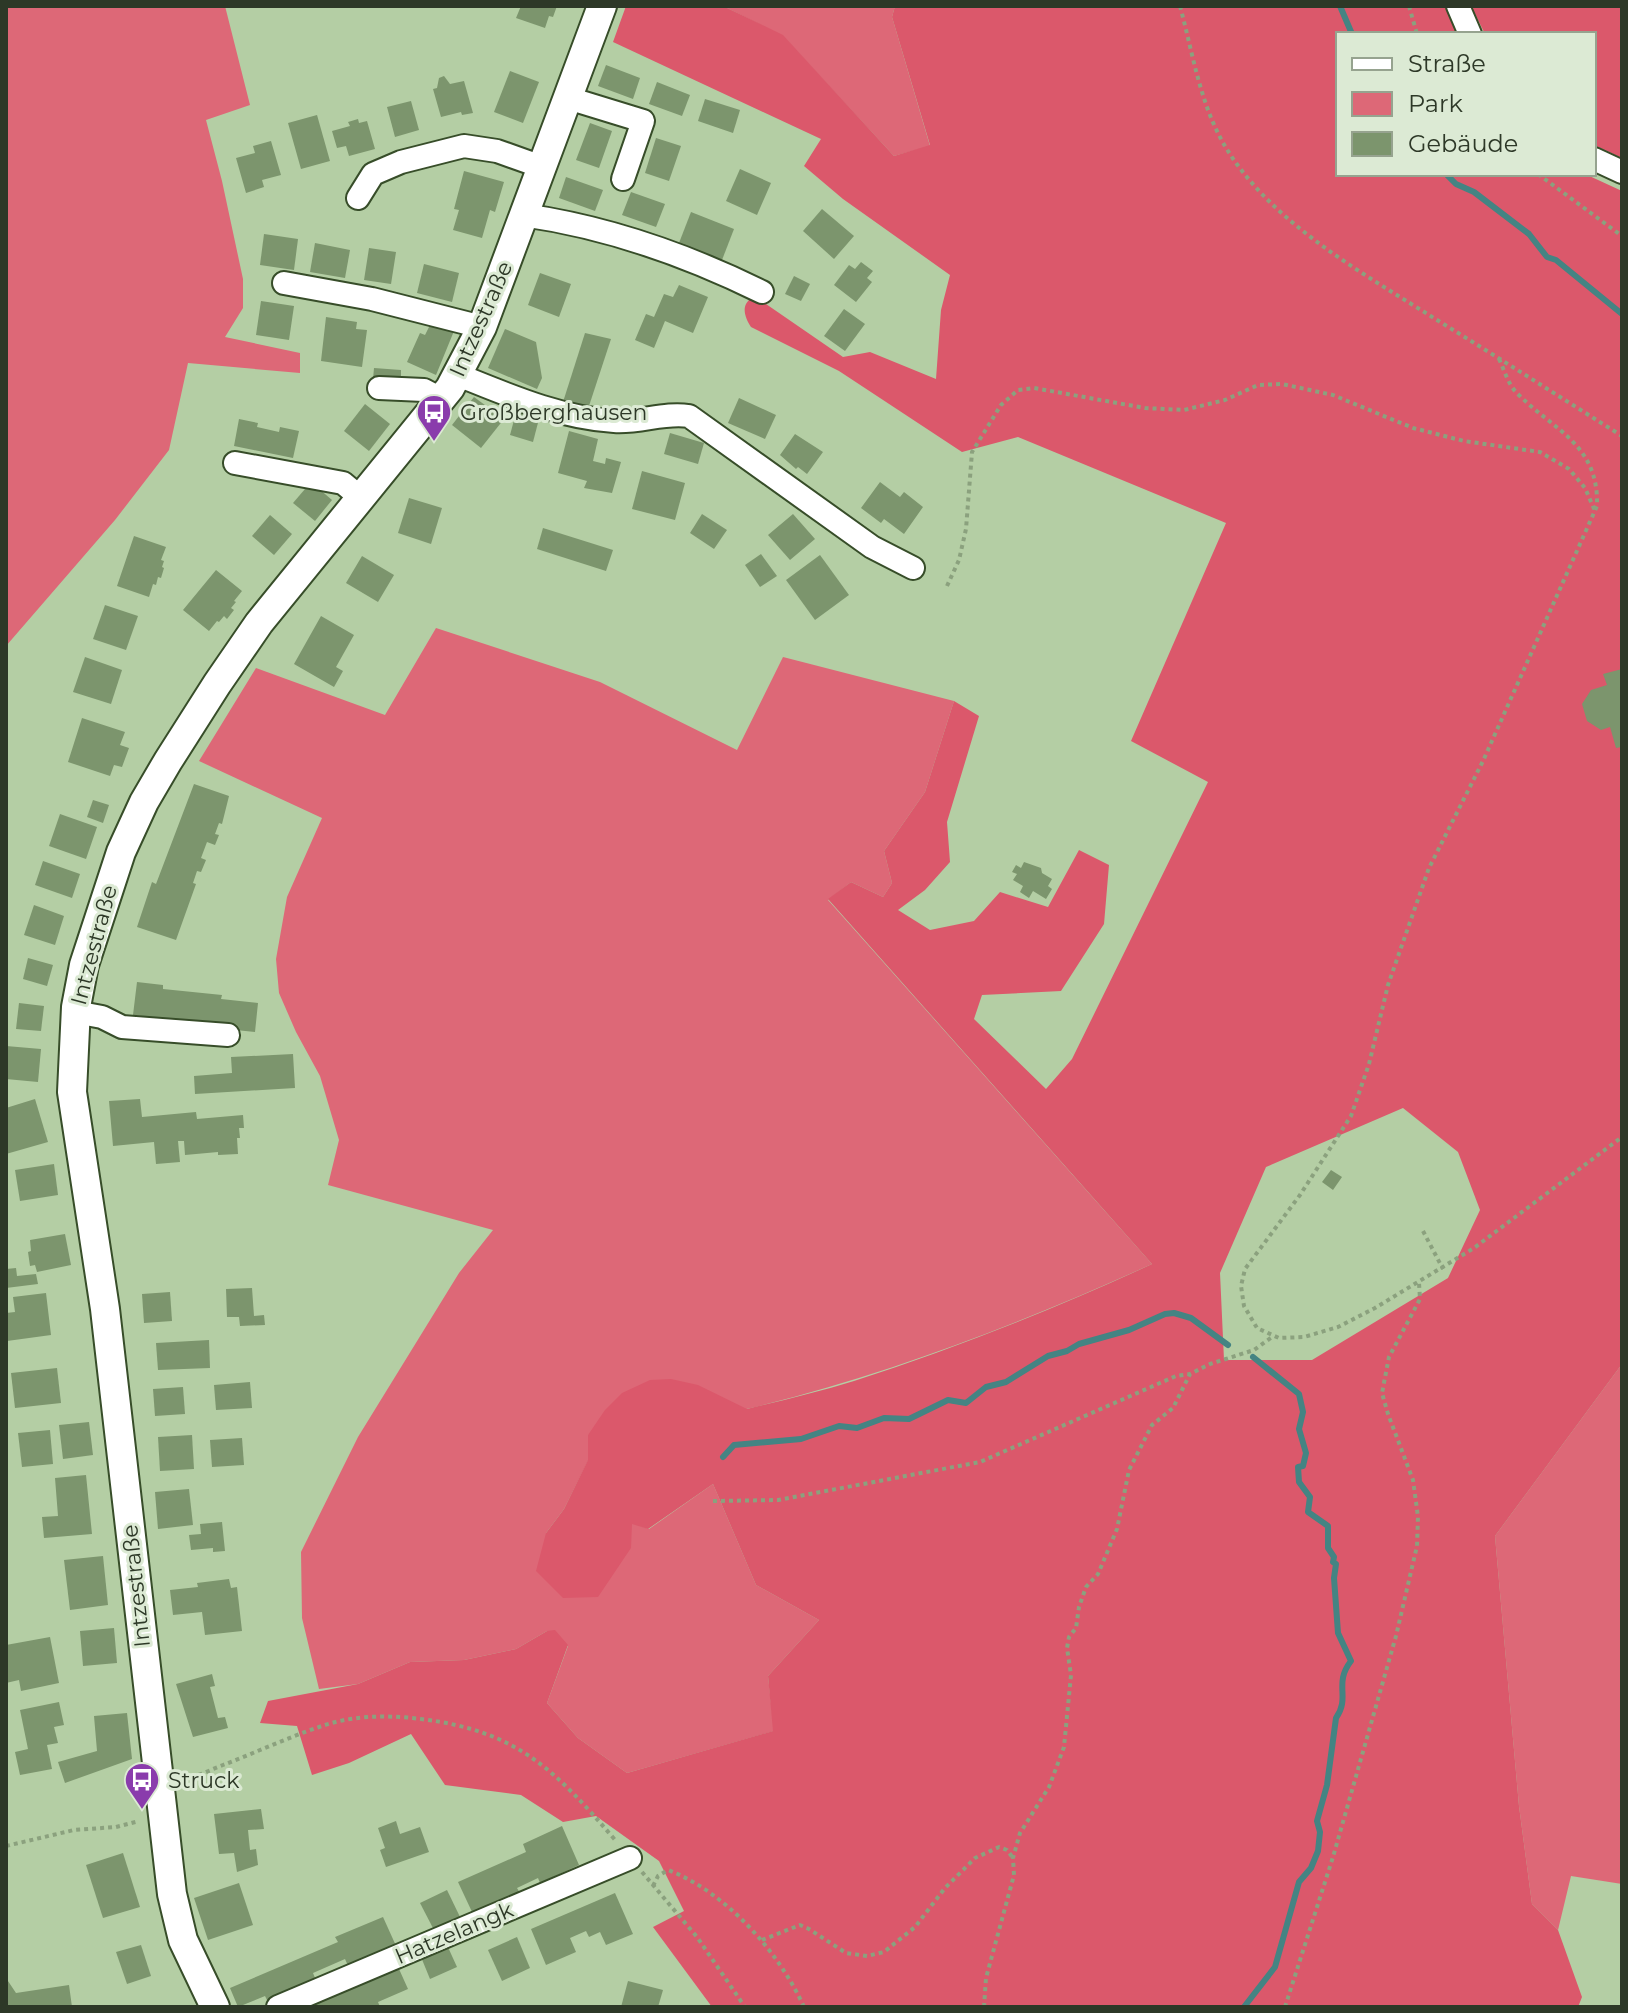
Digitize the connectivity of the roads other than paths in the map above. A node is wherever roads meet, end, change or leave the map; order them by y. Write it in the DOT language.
graph roads {
  1 [pos="602,6"];
  2 [pos="1458,6"];
  3 [pos="1469,32"];
  4 [pos="568,98"];
  5 [pos="1596,160"];
  6 [pos="542,167"];
  7 [pos="1622,172"];
  8 [pos="623,179"];
  9 [pos="358,198"];
  10 [pos="523,215"];
  11 [pos="284,283"];
  12 [pos="762,292"];
  13 [pos="482,327"];
  14 [pos="458,375"];
  15 [pos="379,388"];
  16 [pos="441,399"];
  17 [pos="235,463"];
  18 [pos="361,498"];
  19 [pos="913,568"];
  20 [pos="75,1012"];
  21 [pos="228,1035"];
  22 [pos="630,1858"];
  23 [pos="215,2007"];
  24 [pos="278,2007"];
  1 -- 4 [label="main road, Intzestraße"];
  2 -- 3 [label="street"];
  4 -- 6 [label="main road, Intzestraße"];
  4 -- 8 [label="street"];
  5 -- 7 [label="street"];
  6 -- 9 [label="street"];
  6 -- 10 [label="main road, Intzestraße"];
  10 -- 12 [label="street"];
  10 -- 13 [label="main road, Intzestraße"];
  11 -- 13 [label="street"];
  13 -- 14 [label="main road, Intzestraße"];
  14 -- 16 [label="main road, Intzestraße"];
  14 -- 19 [label="street"];
  15 -- 16 [label="street"];
  16 -- 18 [label="main road, Intzestraße"];
  17 -- 18 [label="street"];
  18 -- 20 [label="main road, Intzestraße"];
  20 -- 21 [label="street"];
  20 -- 23 [label="main road, Intzestraße"];
  22 -- 24 [label="street, Hatzelangk"];
}
